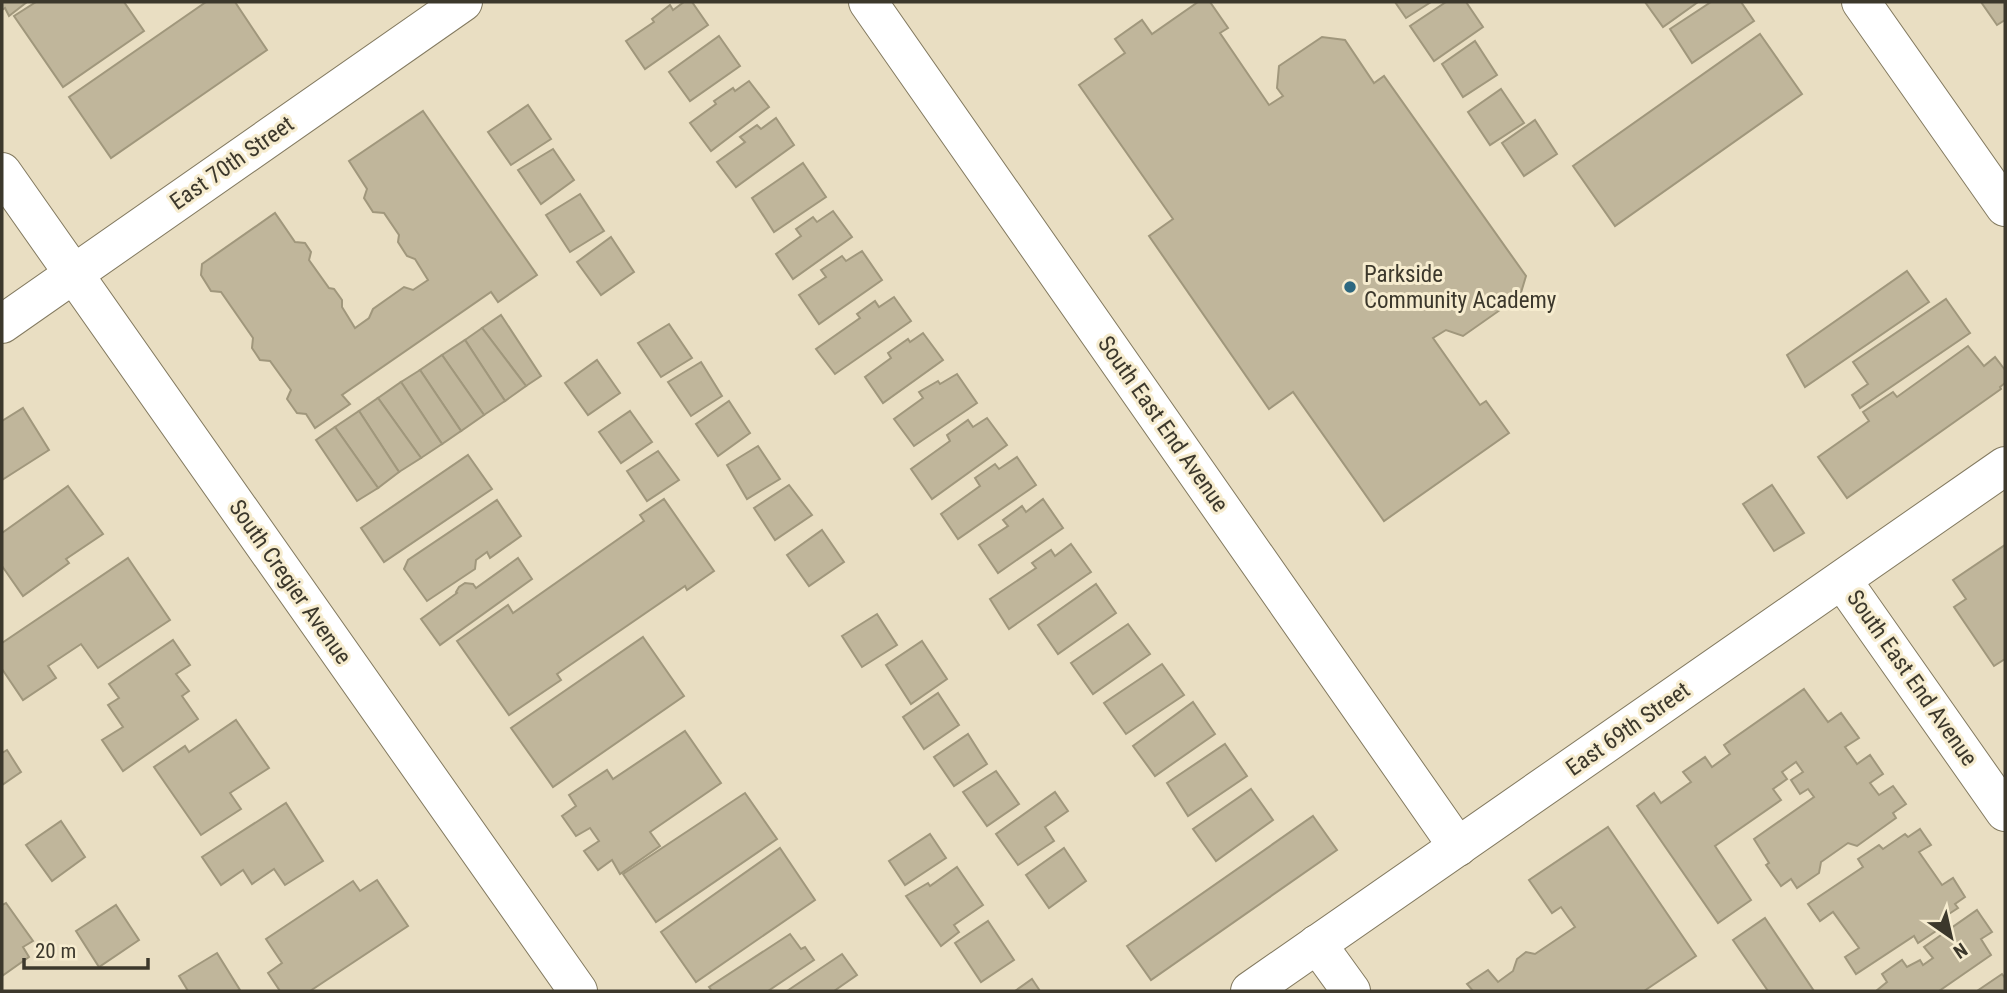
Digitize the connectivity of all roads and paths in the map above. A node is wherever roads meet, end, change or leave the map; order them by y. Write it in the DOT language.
graph roads {
  1 [pos="463,2"];
  2 [pos="868,2"];
  3 [pos="1861,2"];
  4 [pos="2,172"];
  5 [pos="2005,207"];
  6 [pos="73,274"];
  7 [pos="2,324"];
  8 [pos="2005,466"];
  9 [pos="1842,580"];
  10 [pos="2005,812"];
  11 [pos="1458,847"];
  12 [pos="1317,944"];
  13 [pos="578,991"];
  14 [pos="1250,991"];
  15 [pos="1351,991"];
  1 -- 6 [label="street, East 70th Street"];
  2 -- 11 [label="street, South East End Avenue"];
  3 -- 5 [label="street"];
  4 -- 6 [label="street, South Cregier Avenue"];
  6 -- 7 [label="street, East 70th Street"];
  6 -- 13 [label="street, South Cregier Avenue"];
  8 -- 9 [label="street, East 69th Street"];
  9 -- 10 [label="street, South East End Avenue"];
  9 -- 11 [label="street, East 69th Street"];
  11 -- 12 [label="street, East 69th Street"];
  12 -- 14 [label="street, East 69th Street"];
  12 -- 15 [label="street"];
}
